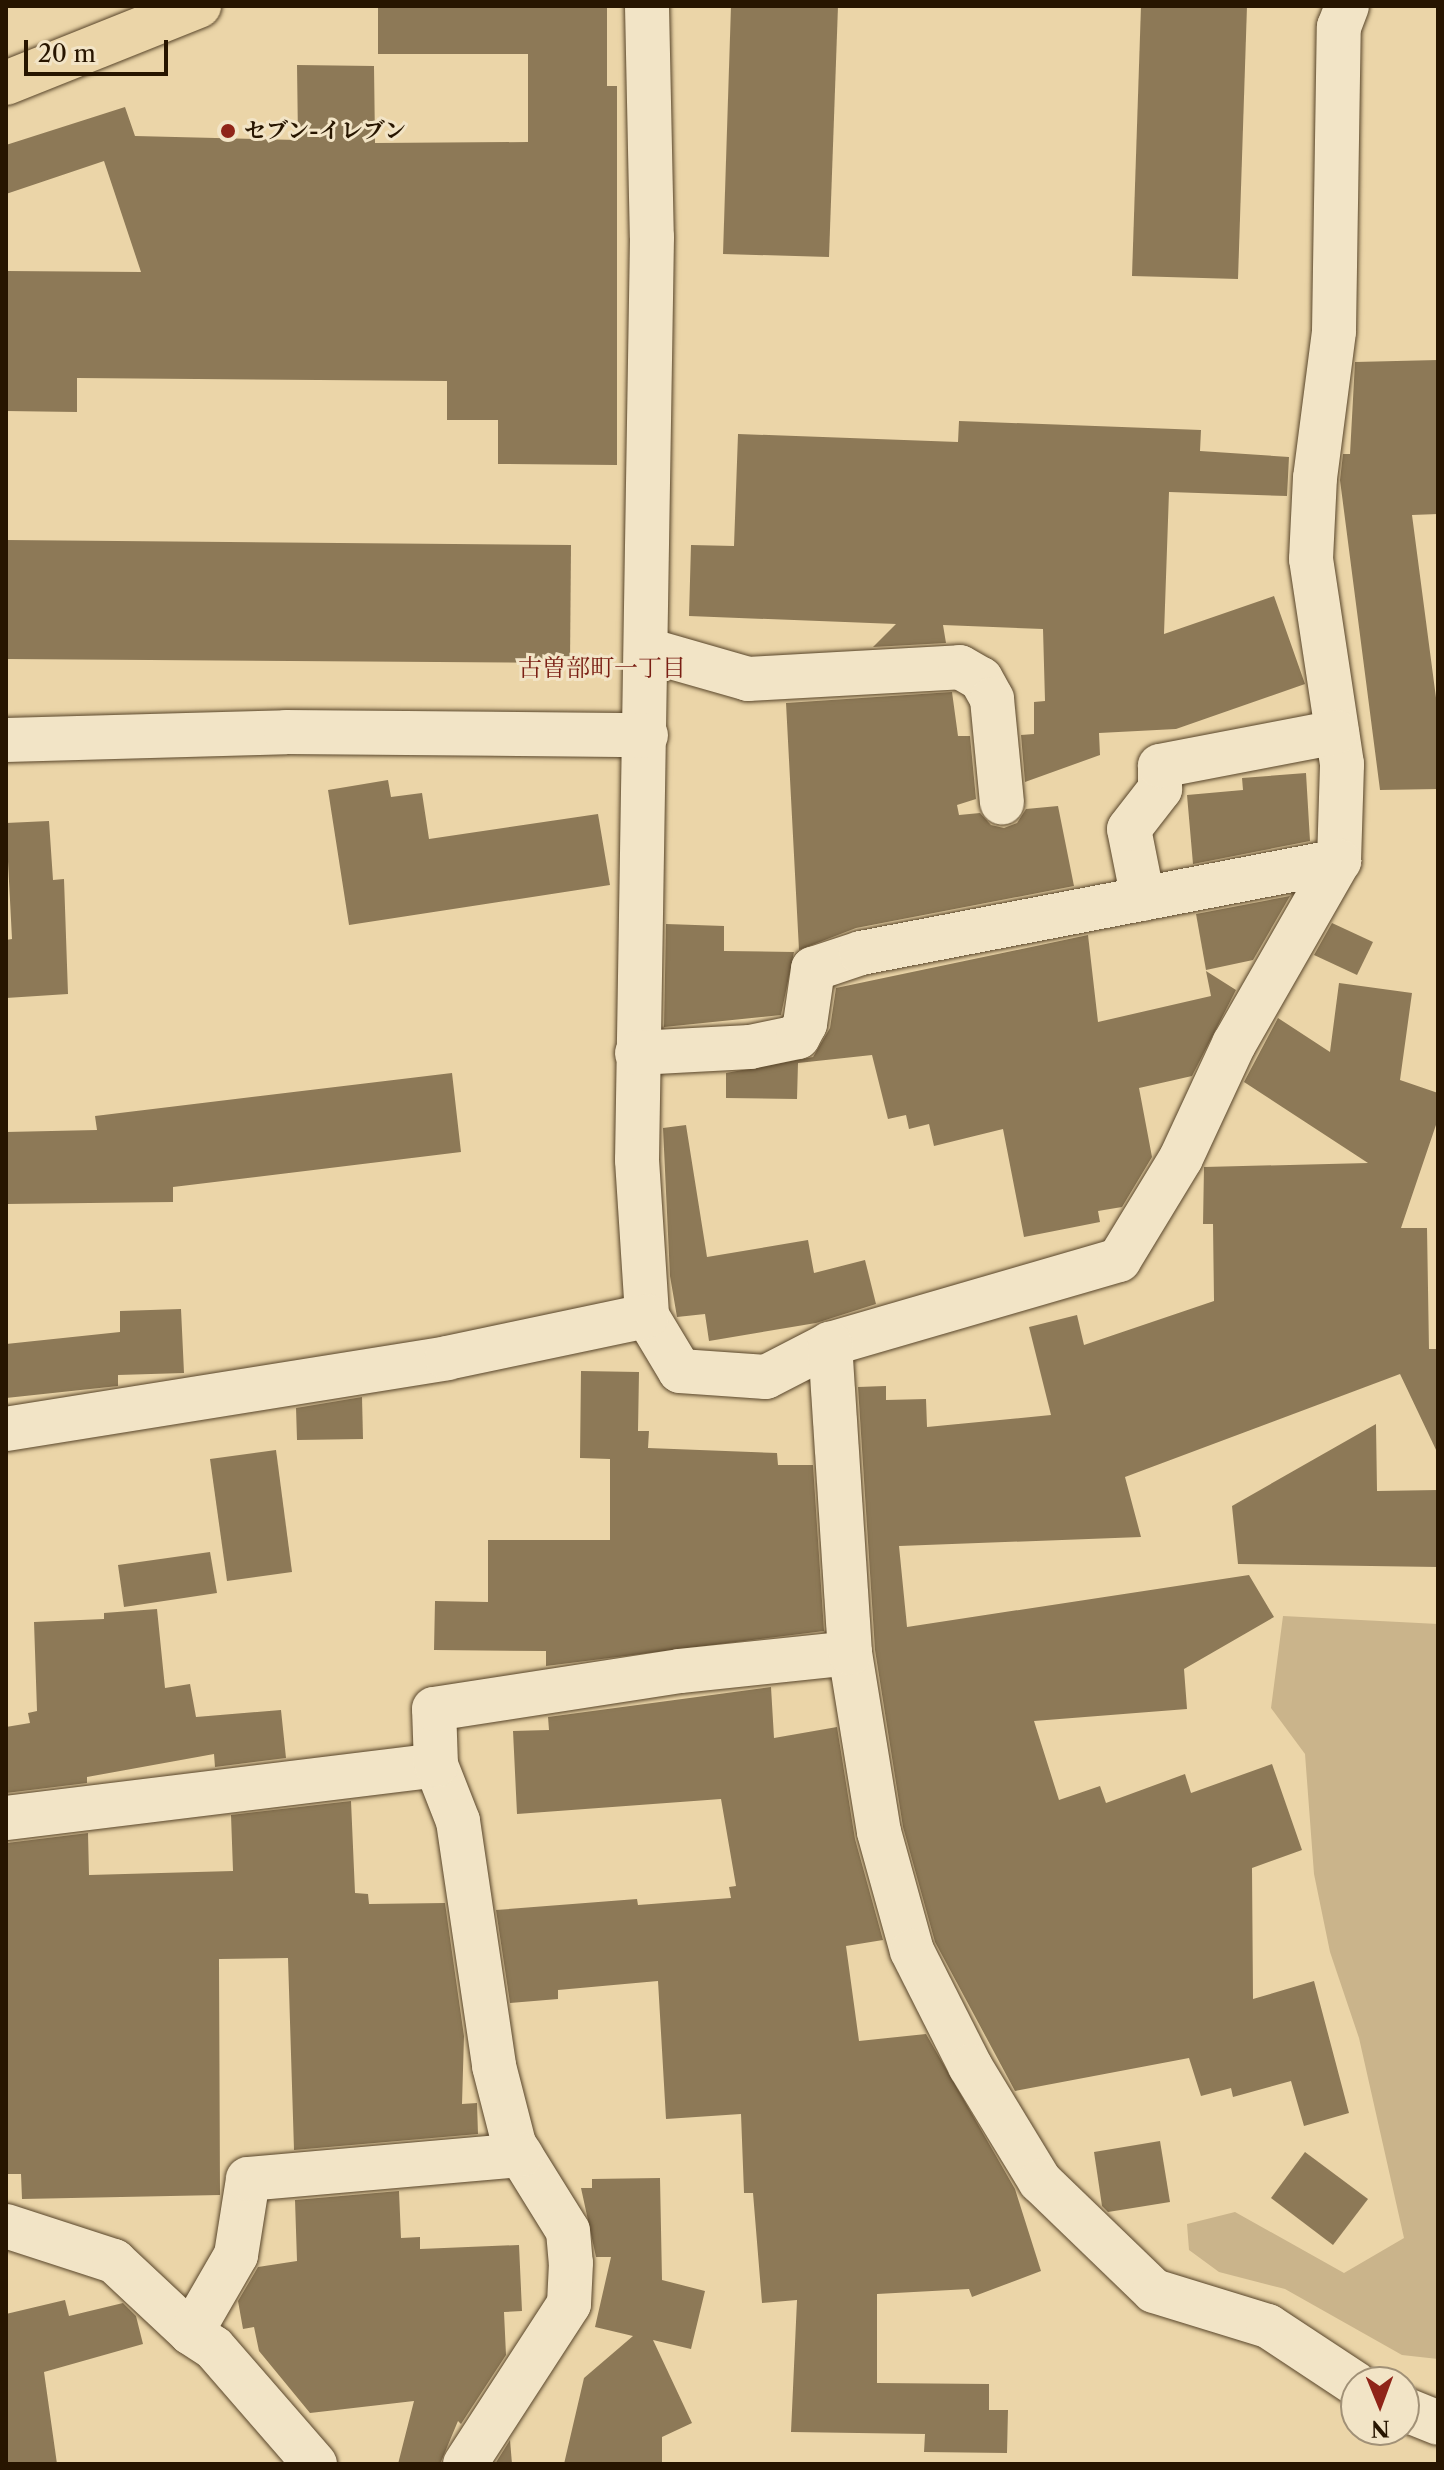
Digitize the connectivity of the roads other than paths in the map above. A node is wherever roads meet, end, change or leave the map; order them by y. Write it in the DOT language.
graph roads {
  1 [pos="199,6"];
  2 [pos="647,6"];
  3 [pos="1347,6"];
  4 [pos="6,83"];
  5 [pos="647,650"];
  6 [pos="1337,732"];
  7 [pos="646,735"];
  8 [pos="6,740"];
  9 [pos="1002,803"];
  10 [pos="1339,861"];
  11 [pos="1143,899"];
  12 [pos="637,1053"];
  13 [pos="647,1316"];
  14 [pos="830,1344"];
  15 [pos="6,1429"];
  16 [pos="850,1653"];
  17 [pos="436,1765"];
  18 [pos="6,1818"];
  19 [pos="521,2155"];
  20 [pos="6,2226"];
  21 [pos="191,2333"];
  22 [pos="1340,2373"];
  23 [pos="315,2464"];
  24 [pos="465,2464"];
  1 -- 4 [label="main road"];
  2 -- 5 [label="street"];
  3 -- 6 [label="street"];
  5 -- 7 [label="street"];
  5 -- 9 [label="street"];
  6 -- 10 [label="street"];
  6 -- 11 [label="street"];
  7 -- 8 [label="street"];
  7 -- 12 [label="street"];
  10 -- 11 [label="street"];
  10 -- 14 [label="street"];
  11 -- 12 [label="street"];
  12 -- 13 [label="street"];
  13 -- 14 [label="street"];
  13 -- 15 [label="street"];
  14 -- 16 [label="street"];
  16 -- 17 [label="street"];
  16 -- 22 [label="street"];
  17 -- 18 [label="street"];
  17 -- 19 [label="street"];
  19 -- 21 [label="street"];
  19 -- 24 [label="street"];
  20 -- 21 [label="street"];
  21 -- 23 [label="street"];
}
